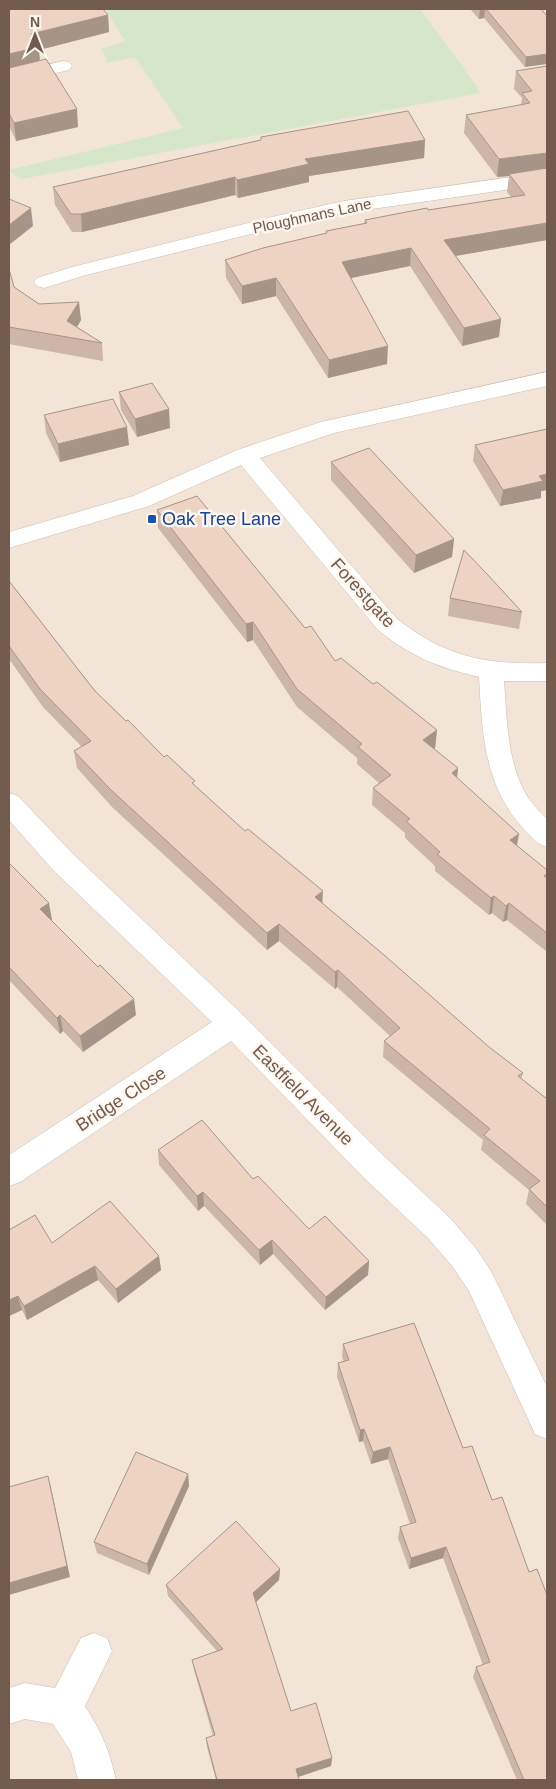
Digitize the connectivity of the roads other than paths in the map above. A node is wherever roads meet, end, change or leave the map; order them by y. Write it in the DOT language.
graph roads {
  1 [pos="63,66"];
  2 [pos="9,79"];
  3 [pos="547,178"];
  4 [pos="44,282"];
  5 [pos="547,379"];
  6 [pos="245,455"];
  7 [pos="9,540"];
  8 [pos="491,671"];
  9 [pos="547,672"];
  10 [pos="9,803"];
  11 [pos="547,837"];
  12 [pos="233,1024"];
  13 [pos="9,1172"];
  14 [pos="547,1424"];
  15 [pos="94,1651"];
  16 [pos="9,1706"];
  17 [pos="64,1708"];
  18 [pos="97,1780"];
  1 -- 2 [label="street"];
  3 -- 4 [label="street, Ploughmans Lane"];
  5 -- 6 [label="street"];
  6 -- 7 [label="street"];
  6 -- 8 [label="street, Forestgate"];
  8 -- 9 [label="street, Forestgate"];
  8 -- 11 [label="street"];
  10 -- 12 [label="street, Eastfield Avenue"];
  12 -- 13 [label="street, Bridge Close"];
  12 -- 14 [label="street, Eastfield Avenue"];
  15 -- 17 [label="street"];
  16 -- 17 [label="street"];
  17 -- 18 [label="street"];
}
